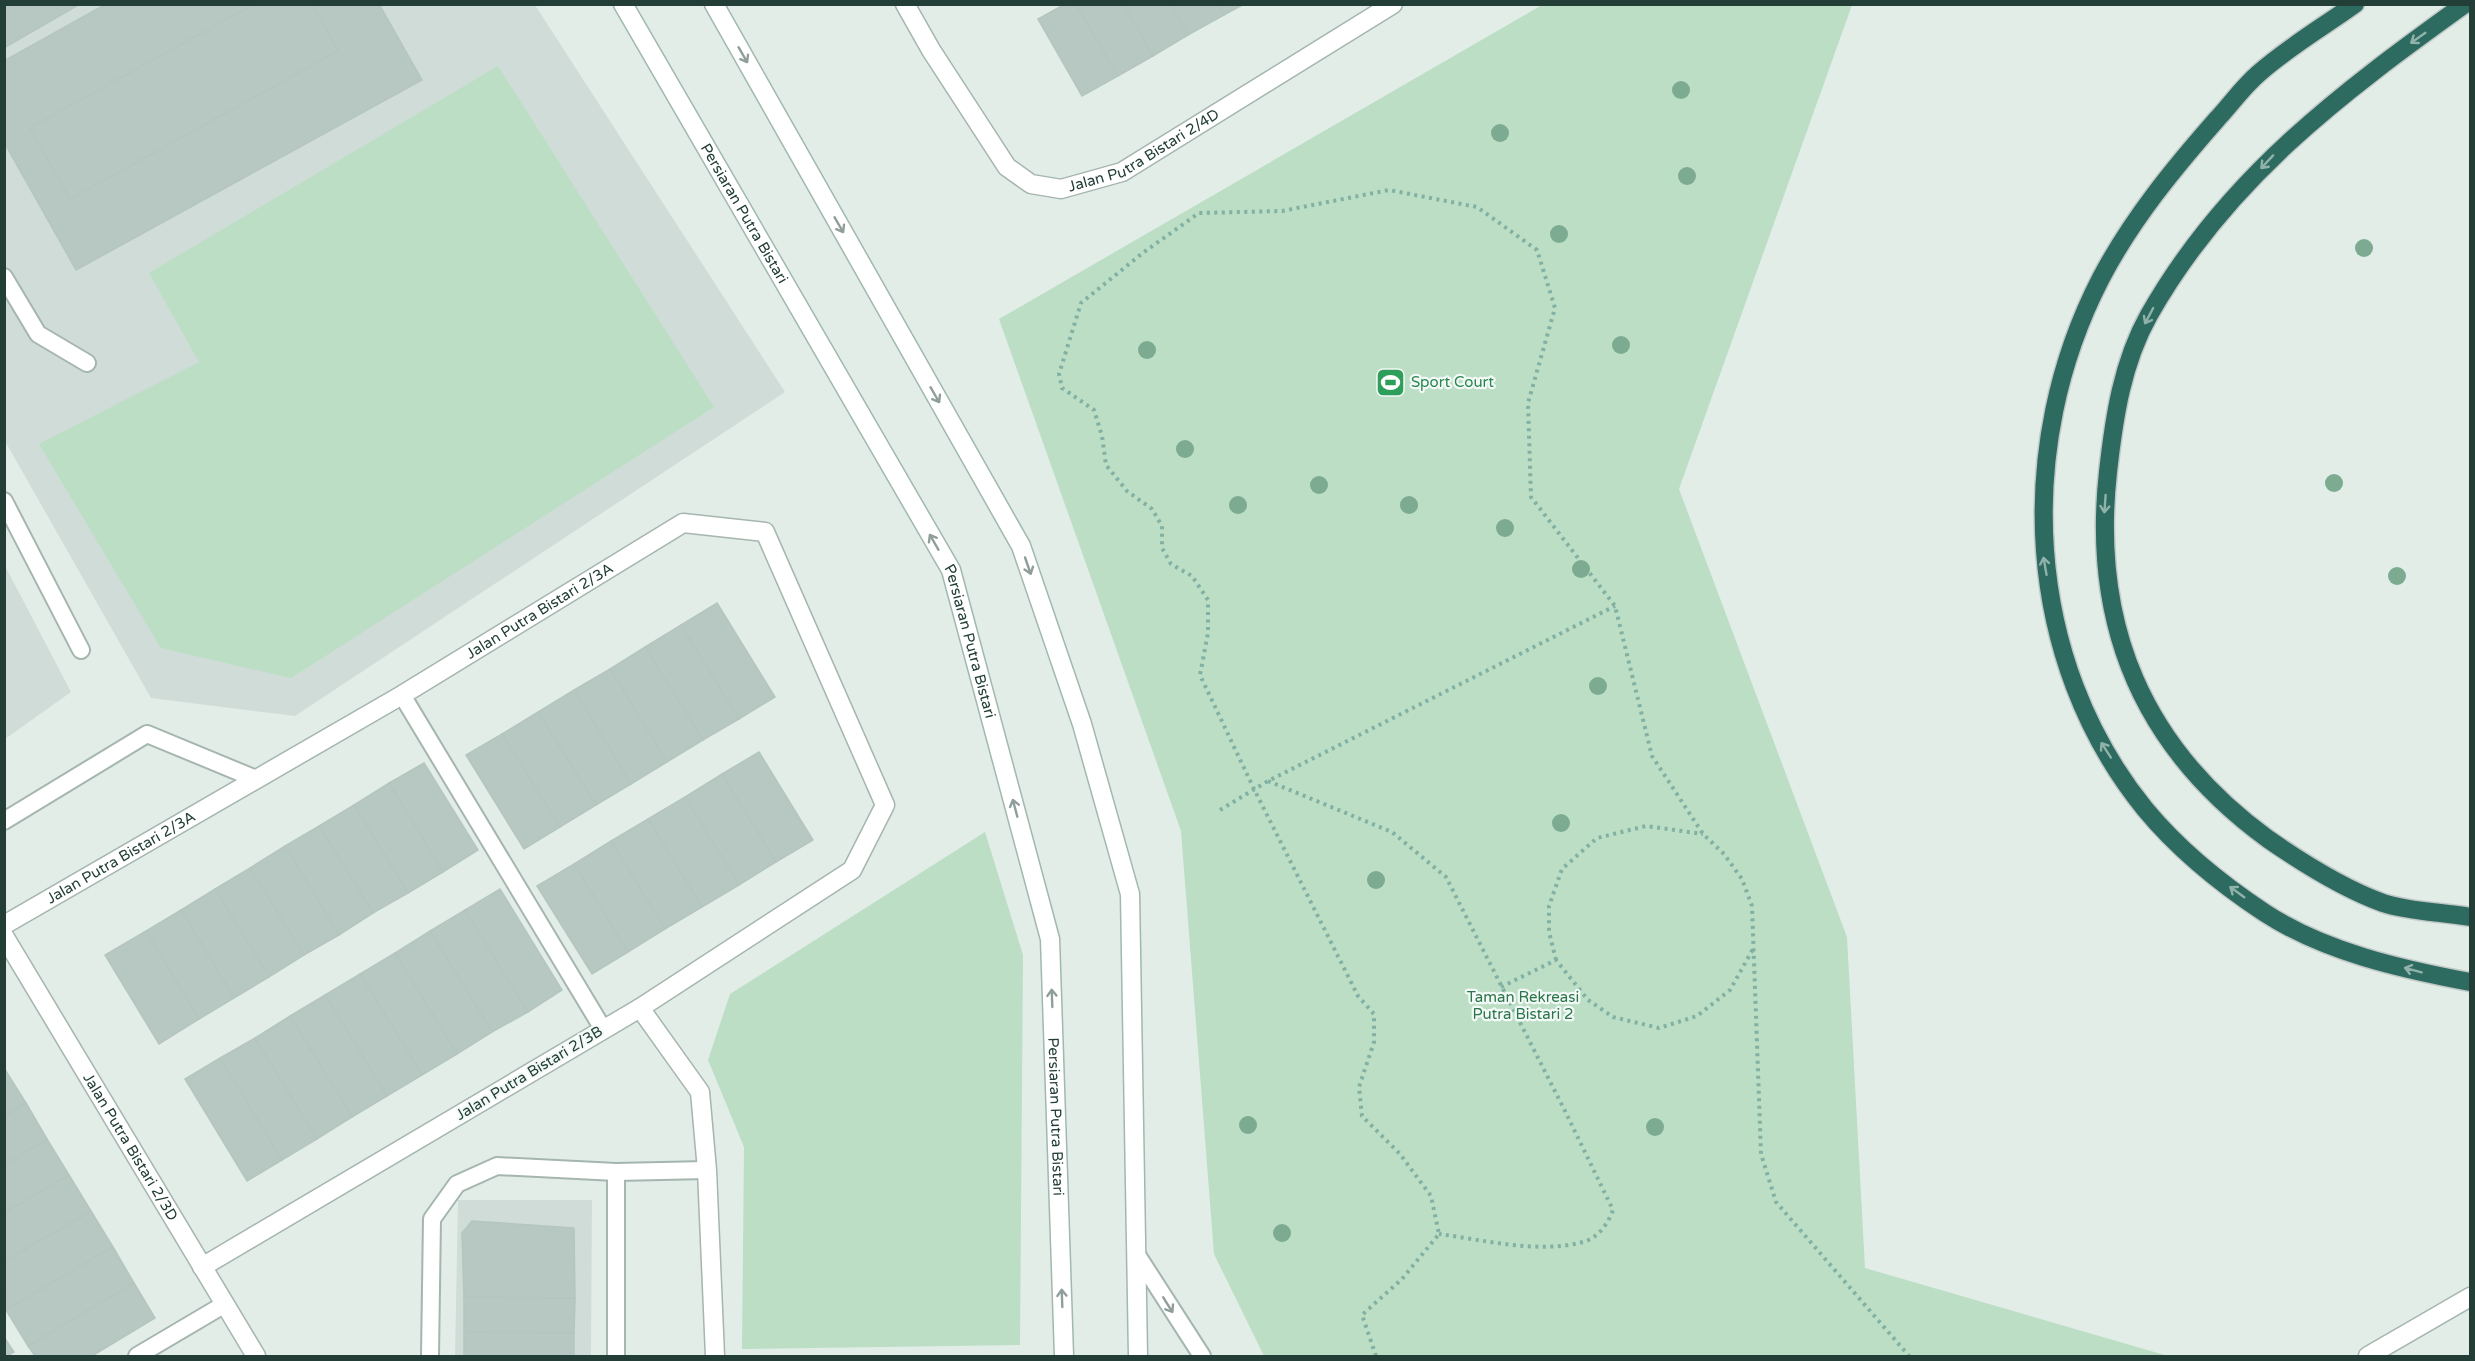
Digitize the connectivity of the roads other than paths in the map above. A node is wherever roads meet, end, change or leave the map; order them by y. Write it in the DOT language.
graph roads {
  1 [pos="623,4"];
  2 [pos="714,4"];
  3 [pos="905,4"];
  4 [pos="1393,4"];
  5 [pos="2355,4"];
  6 [pos="2465,4"];
  7 [pos="4,276"];
  8 [pos="87,363"];
  9 [pos="4,501"];
  10 [pos="81,650"];
  11 [pos="402,695"];
  12 [pos="256,779"];
  13 [pos="4,821"];
  14 [pos="852,870"];
  15 [pos="2470,917"];
  16 [pos="4,925"];
  17 [pos="4,936"];
  18 [pos="2470,982"];
  19 [pos="640,1008"];
  20 [pos="603,1029"];
  21 [pos="707,1170"];
  22 [pos="616,1172"];
  23 [pos="1137,1255"];
  24 [pos="202,1267"];
  25 [pos="2470,1297"];
  26 [pos="225,1304"];
  27 [pos="137,1356"];
  28 [pos="256,1356"];
  29 [pos="430,1356"];
  30 [pos="616,1356"];
  31 [pos="715,1356"];
  32 [pos="1064,1356"];
  33 [pos="1138,1356"];
  34 [pos="1202,1356"];
  35 [pos="2368,1356"];
  32 -- 1 [label="street, Persiaran Putra Bistari, one-way"];
  2 -- 23 [label="street, one-way"];
  3 -- 4 [label="street, Jalan Putra Bistari 2/4D"];
  18 -- 5 [label="highway, one-way"];
  6 -- 15 [label="highway, one-way"];
  7 -- 8 [label="lane"];
  9 -- 10 [label="lane"];
  11 -- 12 [label="street, Jalan Putra Bistari 2/3A"];
  11 -- 14 [label="street, Jalan Putra Bistari 2/3A"];
  11 -- 20 [label="lane"];
  12 -- 13 [label="lane"];
  12 -- 16 [label="street, Jalan Putra Bistari 2/3A"];
  14 -- 19 [label="street, Jalan Putra Bistari 2/3B"];
  17 -- 24 [label="street, Jalan Putra Bistari 2/3D"];
  19 -- 20 [label="street, Jalan Putra Bistari 2/3B"];
  19 -- 21 [label="street"];
  20 -- 24 [label="street, Jalan Putra Bistari 2/3B"];
  21 -- 22 [label="lane"];
  21 -- 31 [label="street"];
  22 -- 29 [label="lane"];
  22 -- 30 [label="lane"];
  23 -- 33 [label="street"];
  23 -- 34 [label="lane, one-way"];
  24 -- 26 [label="street, Jalan Putra Bistari 2/3D"];
  25 -- 35 [label="street"];
  26 -- 27 [label="lane"];
  26 -- 28 [label="street, Jalan Putra Bistari 2/3D"];
}
